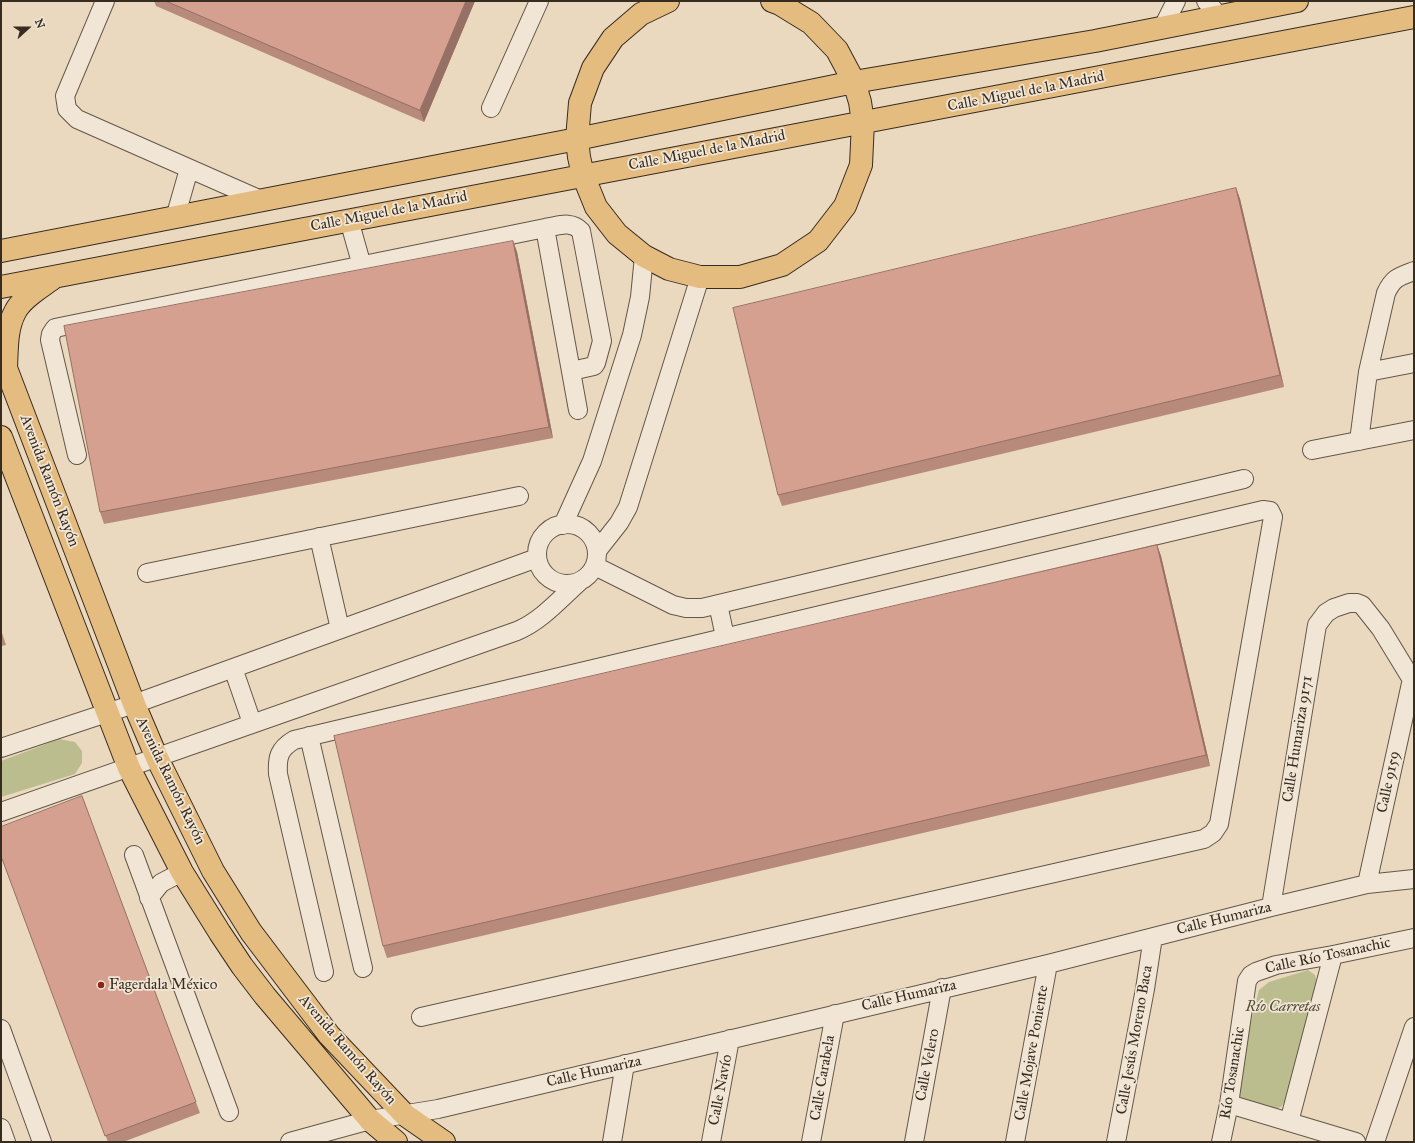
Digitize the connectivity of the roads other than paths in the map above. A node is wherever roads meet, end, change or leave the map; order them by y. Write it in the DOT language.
graph roads {
  1 [pos="105,1"];
  2 [pos="539,1"];
  3 [pos="668,1"];
  4 [pos="772,1"];
  5 [pos="1176,1"];
  6 [pos="1297,1"];
  7 [pos="1213,9"];
  8 [pos="1414,17"];
  9 [pos="1163,27"];
  10 [pos="854,82"];
  11 [pos="491,108"];
  12 [pos="863,122"];
  13 [pos="577,139"];
  14 [pos="189,168"];
  15 [pos="583,175"];
  16 [pos="263,201"];
  17 [pos="175,218"];
  18 [pos="350,220"];
  19 [pos="545,228"];
  20 [pos="1,237"];
  21 [pos="27,247"];
  22 [pos="1,251"];
  23 [pos="644,256"];
  24 [pos="362,266"];
  25 [pos="1414,270"];
  26 [pos="55,276"];
  27 [pos="700,277"];
  28 [pos="1,287"];
  29 [pos="3,361"];
  30 [pos="1414,363"];
  31 [pos="570,371"];
  32 [pos="1368,372"];
  33 [pos="578,410"];
  34 [pos="1414,430"];
  35 [pos="1,437"];
  36 [pos="1359,441"];
  37 [pos="1312,450"];
  38 [pos="77,455"];
  39 [pos="1244,479"];
  40 [pos="519,496"];
  41 [pos="564,524"];
  42 [pos="319,537"];
  43 [pos="538,558"];
  44 [pos="596,558"];
  45 [pos="147,573"];
  46 [pos="579,582"];
  47 [pos="718,604"];
  48 [pos="340,629"];
  49 [pos="725,637"];
  50 [pos="233,668"];
  51 [pos="1413,681"];
  52 [pos="134,704"];
  53 [pos="107,712"];
  54 [pos="252,723"];
  55 [pos="309,736"];
  56 [pos="1,748"];
  57 [pos="157,758"];
  58 [pos="129,768"];
  59 [pos="1,812"];
  60 [pos="134,855"];
  61 [pos="182,872"];
  62 [pos="1414,879"];
  63 [pos="1367,884"];
  64 [pos="149,898"];
  65 [pos="1271,907"];
  66 [pos="1153,937"];
  67 [pos="1414,938"];
  68 [pos="1333,955"];
  69 [pos="1048,964"];
  70 [pos="363,968"];
  71 [pos="324,972"];
  72 [pos="1247,981"];
  73 [pos="942,988"];
  74 [pos="835,1014"];
  75 [pos="421,1017"];
  76 [pos="1414,1027"];
  77 [pos="1,1029"];
  78 [pos="730,1039"];
  79 [pos="626,1064"];
  80 [pos="1229,1104"];
  81 [pos="229,1112"];
  82 [pos="405,1115"];
  83 [pos="370,1120"];
  84 [pos="1289,1122"];
  85 [pos="1,1128"];
  86 [pos="295,1141"];
  87 [pos="6,1142"];
  88 [pos="42,1142"];
  89 [pos="396,1142"];
  90 [pos="444,1142"];
  91 [pos="612,1142"];
  92 [pos="711,1142"];
  93 [pos="811,1142"];
  94 [pos="914,1142"];
  95 [pos="1015,1142"];
  96 [pos="1116,1142"];
  97 [pos="1221,1142"];
  98 [pos="1356,1142"];
  99 [pos="1375,1142"];
  1 -- 14 [label="street"];
  2 -- 11 [label="street"];
  3 -- 13 [label="main road"];
  4 -- 10 [label="main road"];
  5 -- 9 [label="street"];
  6 -- 7 [label="main road"];
  7 -- 9 [label="main road"];
  8 -- 12 [label="main road, Calle Miguel de la Madrid"];
  9 -- 10 [label="main road"];
  10 -- 12 [label="main road"];
  10 -- 13 [label="main road"];
  12 -- 15 [label="main road, Calle Miguel de la Madrid"];
  12 -- 27 [label="main road"];
  13 -- 15 [label="main road"];
  13 -- 16 [label="main road"];
  14 -- 16 [label="street"];
  14 -- 17 [label="street"];
  15 -- 18 [label="main road, Calle Miguel de la Madrid"];
  15 -- 23 [label="main road"];
  16 -- 17 [label="main road"];
  17 -- 21 [label="main road"];
  18 -- 24 [label="street"];
  18 -- 26 [label="main road, Calle Miguel de la Madrid"];
  19 -- 24 [label="street"];
  19 -- 31 [label="street"];
  19 -- 31 [label="street"];
  20 -- 21 [label="main road"];
  21 -- 22 [label="main road"];
  23 -- 27 [label="main road"];
  23 -- 41 [label="street"];
  24 -- 38 [label="street"];
  25 -- 32 [label="street"];
  26 -- 28 [label="main road, Calle Miguel de la Madrid"];
  26 -- 29 [label="main road"];
  27 -- 44 [label="street"];
  29 -- 52 [label="main road, Avenida Ramón Rayón"];
  30 -- 32 [label="street"];
  31 -- 33 [label="street"];
  32 -- 36 [label="street"];
  34 -- 36 [label="street"];
  35 -- 53 [label="main road, Avenida Ramón Rayón"];
  36 -- 37 [label="street"];
  39 -- 47 [label="street"];
  40 -- 42 [label="street"];
  41 -- 43 [label="street"];
  41 -- 44 [label="street"];
  42 -- 45 [label="street"];
  42 -- 48 [label="street"];
  43 -- 46 [label="street"];
  43 -- 48 [label="street"];
  44 -- 46 [label="street"];
  44 -- 47 [label="street"];
  46 -- 54 [label="street"];
  47 -- 49 [label="street"];
  48 -- 50 [label="street"];
  49 -- 55 [label="street"];
  49 -- 75 [label="street"];
  50 -- 52 [label="street"];
  50 -- 54 [label="street"];
  51 -- 63 [label="street, Calle 9159"];
  51 -- 65 [label="street, Calle Humariza 9171"];
  52 -- 53 [label="street"];
  52 -- 57 [label="main road, Avenida Ramón Rayón"];
  53 -- 56 [label="street"];
  53 -- 58 [label="main road, Avenida Ramón Rayón"];
  54 -- 57 [label="street"];
  55 -- 70 [label="street"];
  55 -- 71 [label="street"];
  57 -- 58 [label="street"];
  57 -- 82 [label="main road, Avenida Ramón Rayón"];
  58 -- 59 [label="street"];
  58 -- 61 [label="main road, Avenida Ramón Rayón"];
  60 -- 64 [label="street"];
  61 -- 64 [label="street"];
  61 -- 83 [label="main road, Avenida Ramón Rayón"];
  62 -- 63 [label="street, Calle Humariza"];
  63 -- 65 [label="street, Calle Humariza"];
  64 -- 81 [label="street"];
  65 -- 66 [label="street, Calle Humariza"];
  66 -- 69 [label="street, Calle Humariza"];
  66 -- 96 [label="street, Calle Jesús Moreno Baca"];
  67 -- 68 [label="street, Calle Río Tosanachic"];
  68 -- 72 [label="street, Calle Río Tosanachic"];
  68 -- 84 [label="street"];
  69 -- 73 [label="street, Calle Humariza"];
  69 -- 95 [label="street, Calle Mojave Poniente"];
  72 -- 80 [label="street, Río Tosanachic"];
  73 -- 74 [label="street, Calle Humariza"];
  73 -- 94 [label="street, Calle Velero"];
  74 -- 78 [label="street, Calle Humariza"];
  74 -- 93 [label="street, Calle Carabela"];
  76 -- 99 [label="street"];
  77 -- 88 [label="street"];
  78 -- 79 [label="street, Calle Humariza"];
  78 -- 92 [label="street, Calle Navío"];
  79 -- 82 [label="street, Calle Humariza"];
  79 -- 91 [label="street"];
  80 -- 84 [label="street"];
  80 -- 97 [label="street, Río Tosanachic"];
  82 -- 83 [label="street, Calle Humariza"];
  82 -- 90 [label="main road, Avenida Ramón Rayón"];
  83 -- 86 [label="street, Calle Humariza"];
  83 -- 89 [label="main road, Avenida Ramón Rayón"];
  84 -- 98 [label="street"];
  85 -- 87 [label="street"];
}
